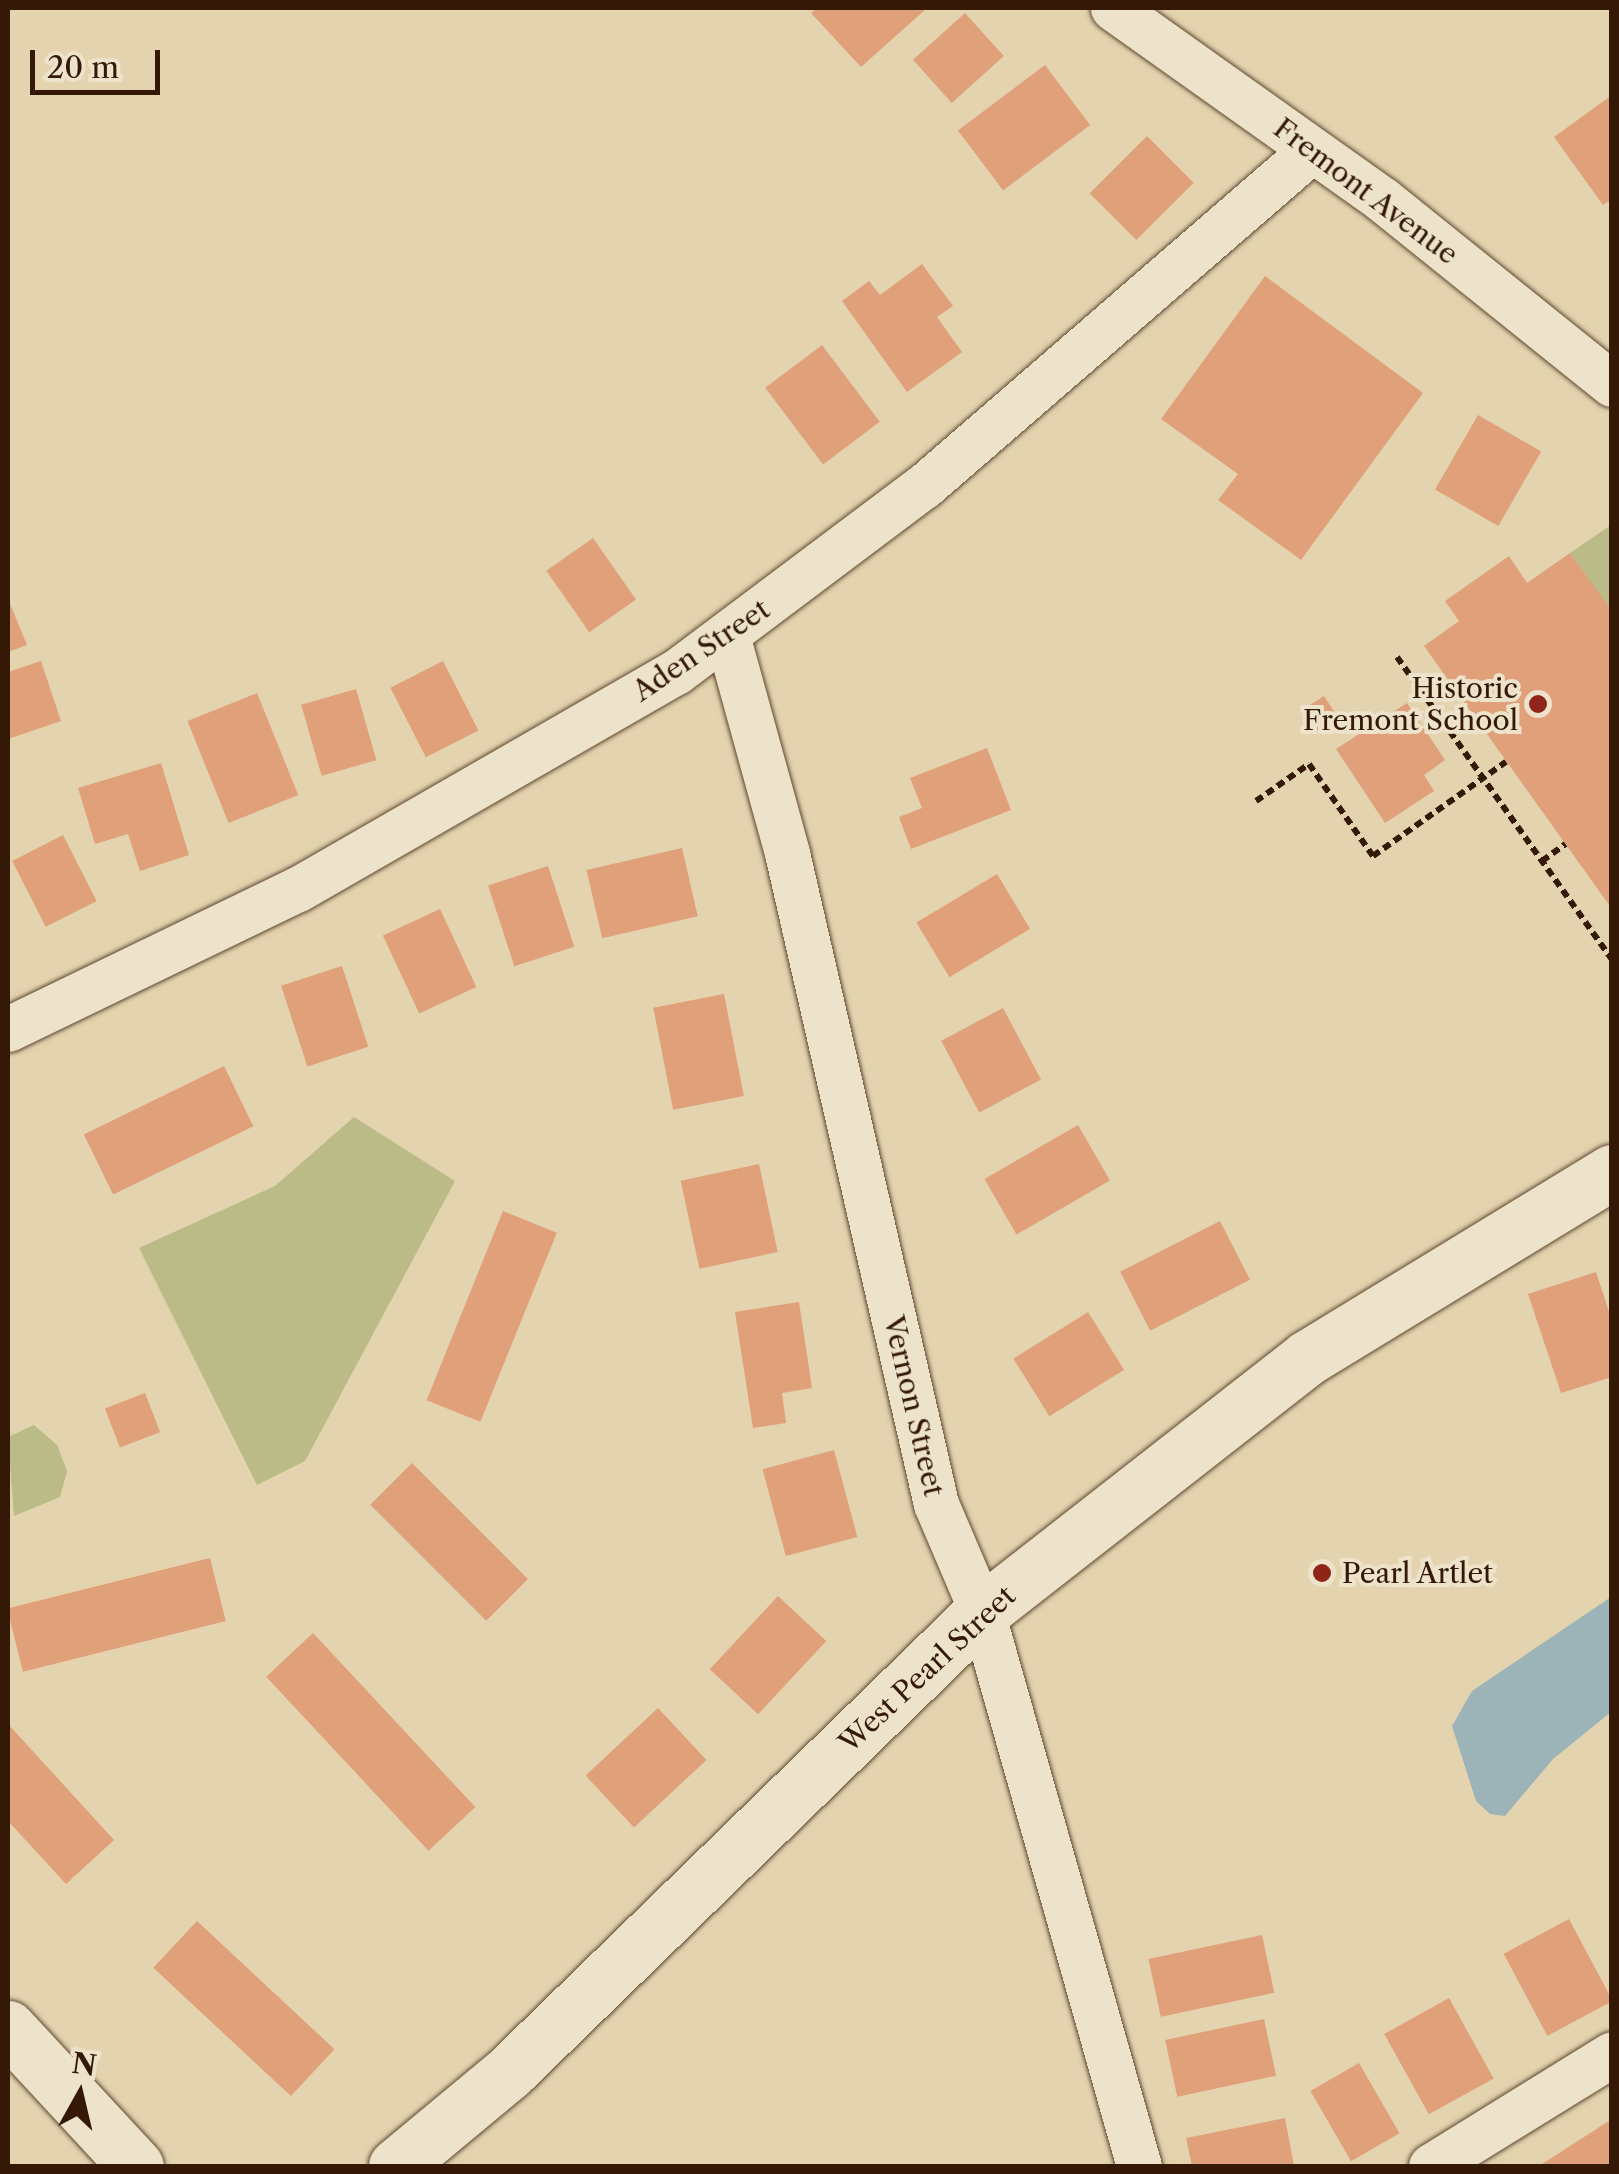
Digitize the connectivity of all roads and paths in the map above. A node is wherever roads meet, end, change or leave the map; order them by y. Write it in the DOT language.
graph roads {
  1 [pos="1113,8"];
  2 [pos="1312,150"];
  3 [pos="1612,384"];
  4 [pos="727,635"];
  5 [pos="1397,657"];
  6 [pos="1506,762"];
  7 [pos="1485,780"];
  8 [pos="1256,801"];
  9 [pos="1565,844"];
  10 [pos="1542,860"];
  11 [pos="1612,960"];
  12 [pos="8,1028"];
  13 [pos="1612,1172"];
  14 [pos="982,1612"];
  15 [pos="8,2028"];
  16 [pos="1612,2054"];
  17 [pos="136,2166"];
  18 [pos="396,2166"];
  19 [pos="1138,2166"];
  20 [pos="1430,2166"];
  1 -- 2 [label="street, Fremont Avenue"];
  2 -- 3 [label="street, Fremont Avenue"];
  2 -- 4 [label="street, Aden Street"];
  4 -- 12 [label="street, Aden Street"];
  4 -- 14 [label="street, Vernon Street"];
  5 -- 7 [label="path"];
  6 -- 7 [label="path"];
  7 -- 8 [label="path"];
  7 -- 10 [label="path"];
  9 -- 10 [label="path"];
  10 -- 11 [label="path"];
  13 -- 14 [label="street, West Pearl Street"];
  14 -- 18 [label="street, West Pearl Street"];
  14 -- 19 [label="street, Vernon Street"];
  15 -- 17 [label="street"];
  16 -- 20 [label="street"];
}
